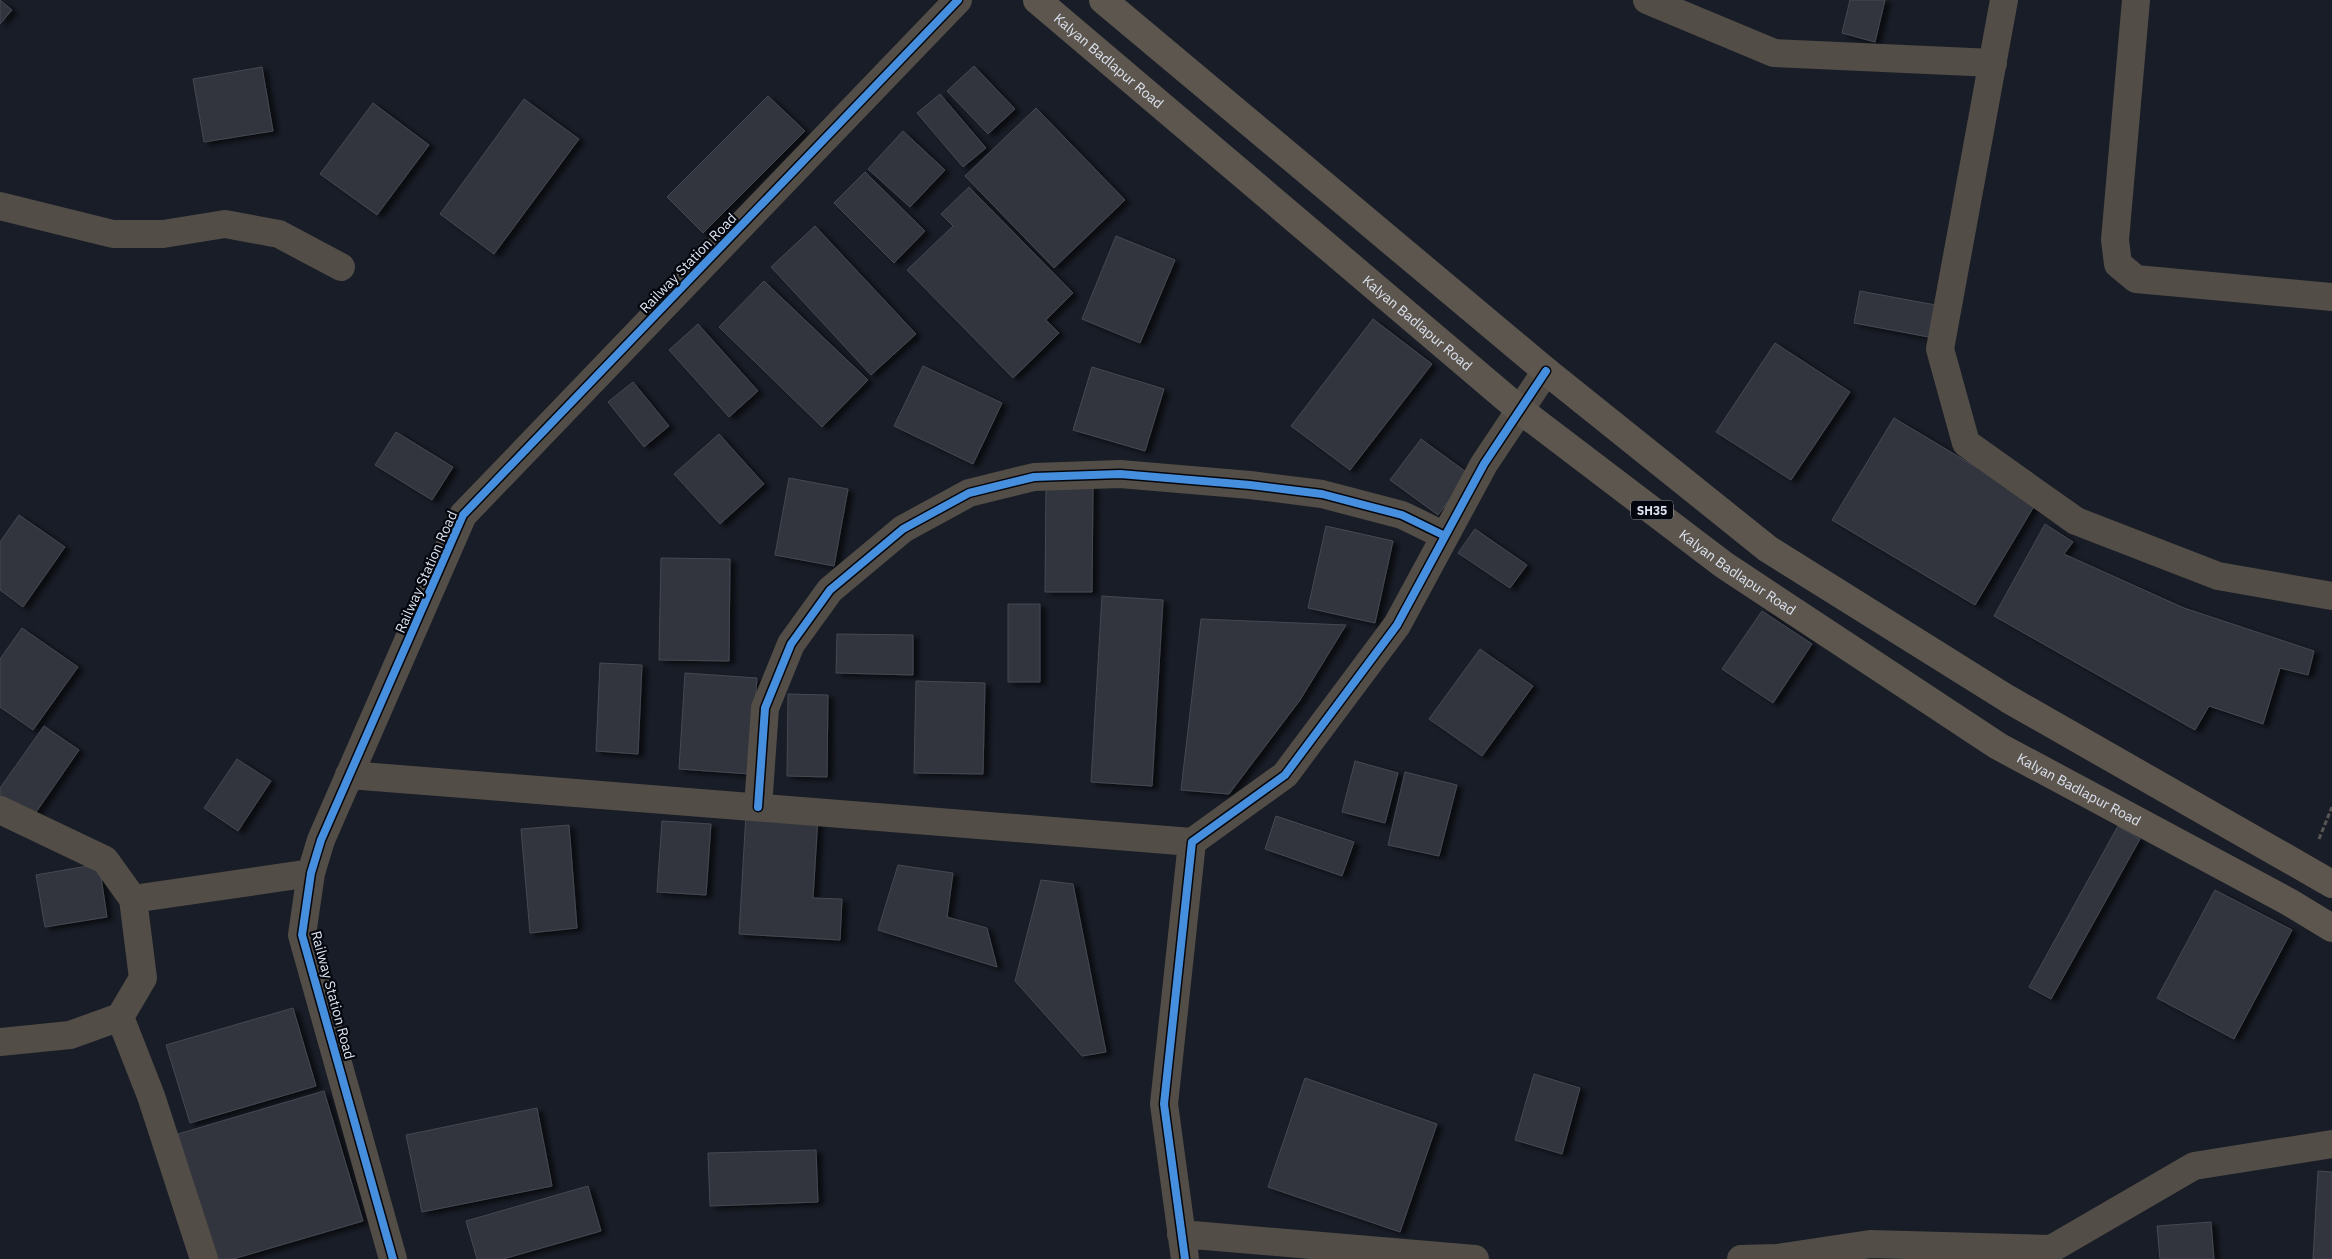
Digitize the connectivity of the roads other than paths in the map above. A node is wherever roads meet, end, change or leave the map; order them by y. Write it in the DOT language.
graph roads {
  1 [pos="958,0"];
  2 [pos="1038,0"];
  3 [pos="1104,0"];
  4 [pos="1647,0"];
  5 [pos="2004,0"];
  6 [pos="2136,0"];
  7 [pos="1993,63"];
  8 [pos="0,206"];
  9 [pos="341,267"];
  10 [pos="2332,297"];
  11 [pos="1546,371"];
  12 [pos="1520,410"];
  13 [pos="1445,536"];
  14 [pos="2332,596"];
  15 [pos="349,775"];
  16 [pos="758,807"];
  17 [pos="0,810"];
  18 [pos="1192,842"];
  19 [pos="311,873"];
  20 [pos="2332,884"];
  21 [pos="133,900"];
  22 [pos="2332,928"];
  23 [pos="120,1018"];
  24 [pos="0,1042"];
  25 [pos="2332,1144"];
  26 [pos="1183,1246"];
  27 [pos="204,1259"];
  28 [pos="393,1259"];
  29 [pos="1475,1259"];
  30 [pos="1742,1259"];
  1 -- 15 [label="street, Railway Station Road"];
  2 -- 12 [label="main road, Kalyan Badlapur Road / SH35"];
  3 -- 11 [label="main road"];
  4 -- 7 [label="street"];
  5 -- 7 [label="street"];
  6 -- 10 [label="street"];
  7 -- 14 [label="street"];
  8 -- 9 [label="street"];
  11 -- 12 [label="street"];
  11 -- 20 [label="main road"];
  12 -- 13 [label="street"];
  12 -- 22 [label="main road, Kalyan Badlapur Road / SH35"];
  13 -- 16 [label="street"];
  13 -- 18 [label="street"];
  15 -- 16 [label="street"];
  15 -- 19 [label="street, Railway Station Road"];
  16 -- 18 [label="street"];
  17 -- 21 [label="street"];
  18 -- 26 [label="street"];
  19 -- 21 [label="street"];
  19 -- 28 [label="street, Railway Station Road"];
  21 -- 23 [label="street"];
  23 -- 24 [label="street"];
  23 -- 27 [label="street"];
  25 -- 30 [label="street"];
  26 -- 29 [label="street"];
}
